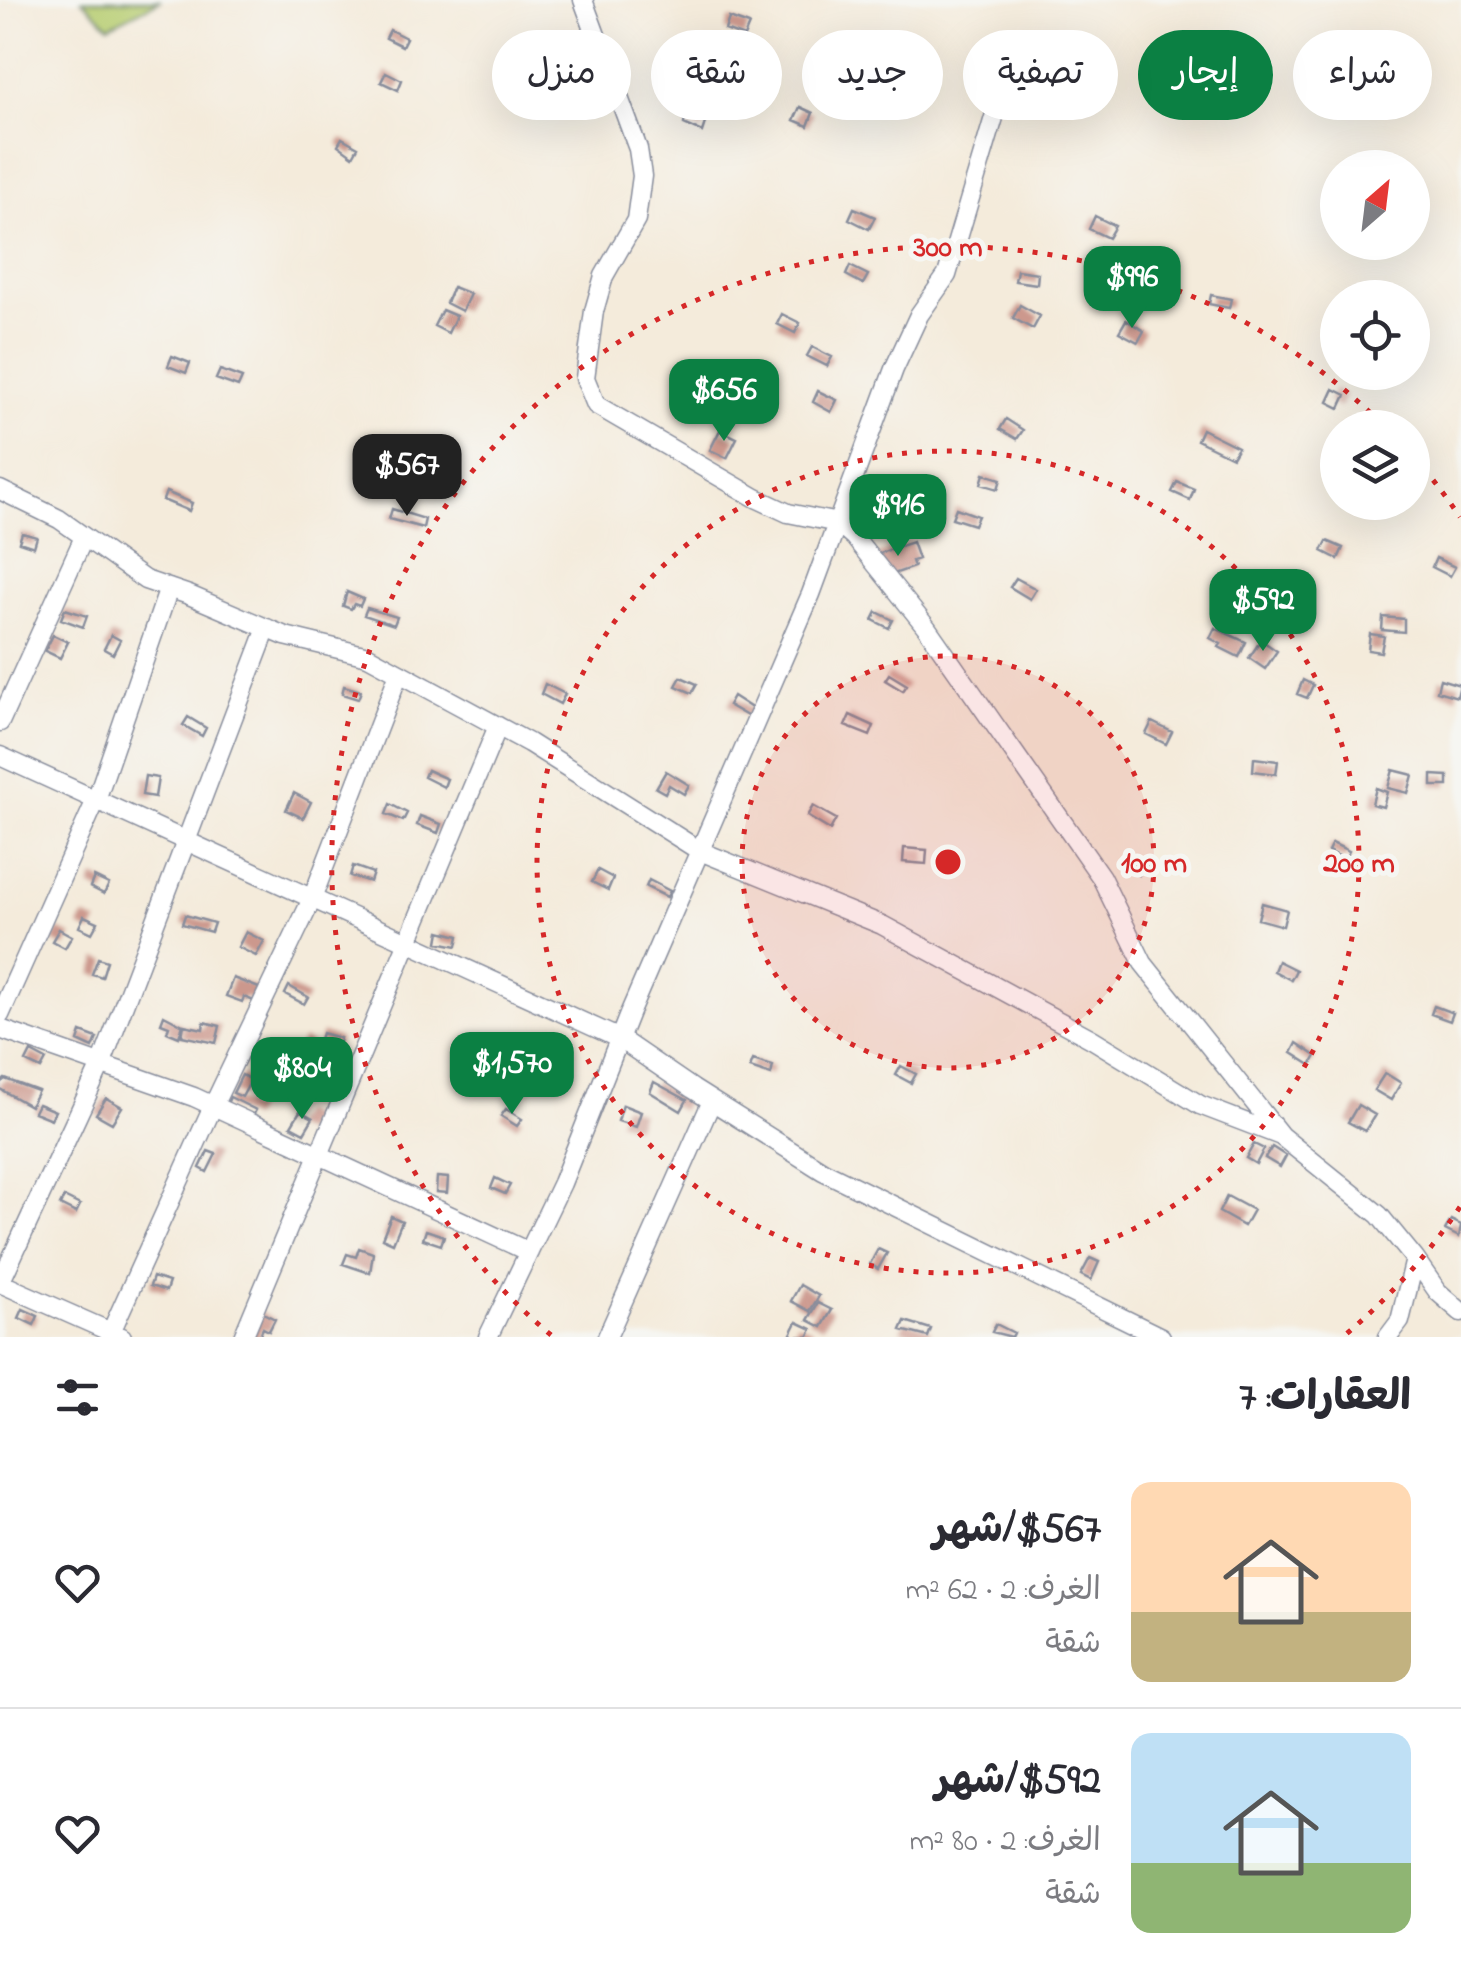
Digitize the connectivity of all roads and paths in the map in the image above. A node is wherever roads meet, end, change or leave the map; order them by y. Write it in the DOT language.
graph roads {
  1 [pos="583,0"];
  2 [pos="993,120"];
  3 [pos="0,490"];
  4 [pos="838,523"];
  5 [pos="84,537"];
  6 [pos="169,588"];
  7 [pos="267,628"];
  8 [pos="399,673"];
  9 [pos="0,722"];
  10 [pos="498,726"];
  11 [pos="0,756"];
  12 [pos="96,800"];
  13 [pos="185,840"];
  14 [pos="700,851"];
  15 [pos="312,898"];
  16 [pos="409,943"];
  17 [pos="0,1015"];
  18 [pos="0,1029"];
  19 [pos="620,1039"];
  20 [pos="101,1065"];
  21 [pos="712,1101"];
  22 [pos="212,1106"];
  23 [pos="1281,1136"];
  24 [pos="319,1155"];
  25 [pos="529,1252"];
  26 [pos="1414,1259"];
  27 [pos="0,1283"];
  28 [pos="1461,1312"];
  29 [pos="116,1335"];
  30 [pos="244,1337"];
  31 [pos="488,1337"];
  32 [pos="607,1337"];
  33 [pos="1161,1337"];
  34 [pos="1388,1337"];
  1 -- 4 [label="street"];
  2 -- 4 [label="street"];
  3 -- 5 [label="street"];
  4 -- 14 [label="street"];
  4 -- 23 [label="street"];
  5 -- 6 [label="street"];
  5 -- 9 [label="street"];
  6 -- 7 [label="street"];
  6 -- 12 [label="street"];
  7 -- 8 [label="street"];
  7 -- 13 [label="street"];
  8 -- 10 [label="street"];
  8 -- 15 [label="street"];
  10 -- 14 [label="street"];
  10 -- 16 [label="street"];
  11 -- 12 [label="street"];
  12 -- 13 [label="street"];
  12 -- 17 [label="street"];
  13 -- 15 [label="street"];
  13 -- 20 [label="street"];
  14 -- 19 [label="street"];
  14 -- 23 [label="street"];
  15 -- 16 [label="street"];
  15 -- 22 [label="street"];
  16 -- 19 [label="street"];
  16 -- 24 [label="street"];
  18 -- 20 [label="street"];
  19 -- 21 [label="street"];
  19 -- 25 [label="street"];
  20 -- 22 [label="street"];
  20 -- 27 [label="street"];
  21 -- 32 [label="street"];
  21 -- 33 [label="street"];
  22 -- 24 [label="street"];
  22 -- 29 [label="street"];
  23 -- 26 [label="street"];
  24 -- 25 [label="street"];
  24 -- 30 [label="street"];
  25 -- 31 [label="street"];
  26 -- 28 [label="street"];
  26 -- 34 [label="street"];
  27 -- 29 [label="street"];
}
